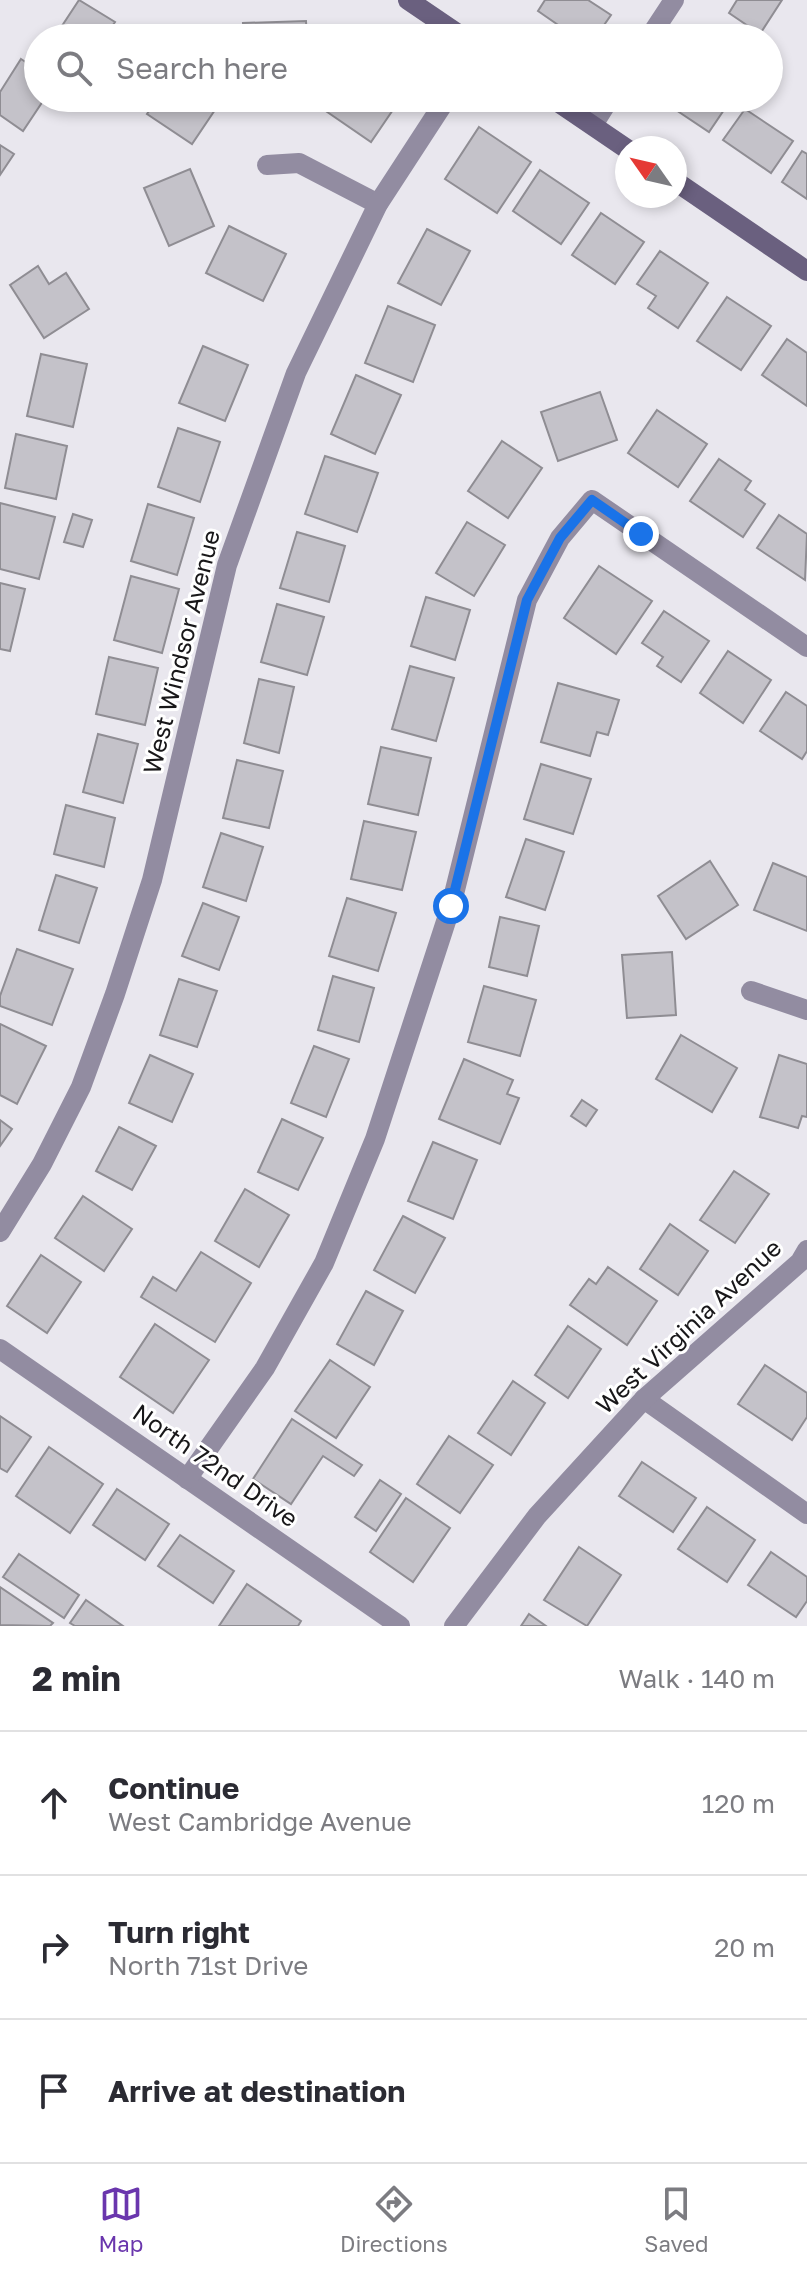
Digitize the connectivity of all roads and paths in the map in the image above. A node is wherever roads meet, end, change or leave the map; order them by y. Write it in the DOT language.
graph roads {
  1 [pos="408,0"];
  2 [pos="674,0"];
  3 [pos="443,24"];
  4 [pos="658,24"];
  5 [pos="438,112"];
  6 [pos="573,112"];
  7 [pos="601,112"];
  8 [pos="593,125"];
  9 [pos="615,141"];
  10 [pos="267,165"];
  11 [pos="687,189"];
  12 [pos="378,204"];
  13 [pos="807,271"];
  14 [pos="807,647"];
  15 [pos="751,991"];
  16 [pos="807,1010"];
  17 [pos="0,1232"];
  18 [pos="807,1250"];
  19 [pos="0,1349"];
  20 [pos="644,1399"];
  21 [pos="187,1479"];
  22 [pos="807,1514"];
  23 [pos="400,1626"];
  24 [pos="454,1626"];
  1 -- 3 [label="street"];
  2 -- 4 [label="street"];
  5 -- 12 [label="street, West Windsor Avenue"];
  6 -- 8 [label="street"];
  7 -- 8 [label="street"];
  8 -- 9 [label="street"];
  10 -- 12 [label="street"];
  11 -- 13 [label="street"];
  12 -- 17 [label="street, West Windsor Avenue"];
  14 -- 21 [label="street"];
  15 -- 16 [label="street"];
  18 -- 20 [label="street, West Virginia Avenue"];
  19 -- 21 [label="street, North 72nd Drive"];
  20 -- 22 [label="street"];
  20 -- 24 [label="street, West Virginia Avenue"];
  21 -- 23 [label="street, North 72nd Drive"];
}
